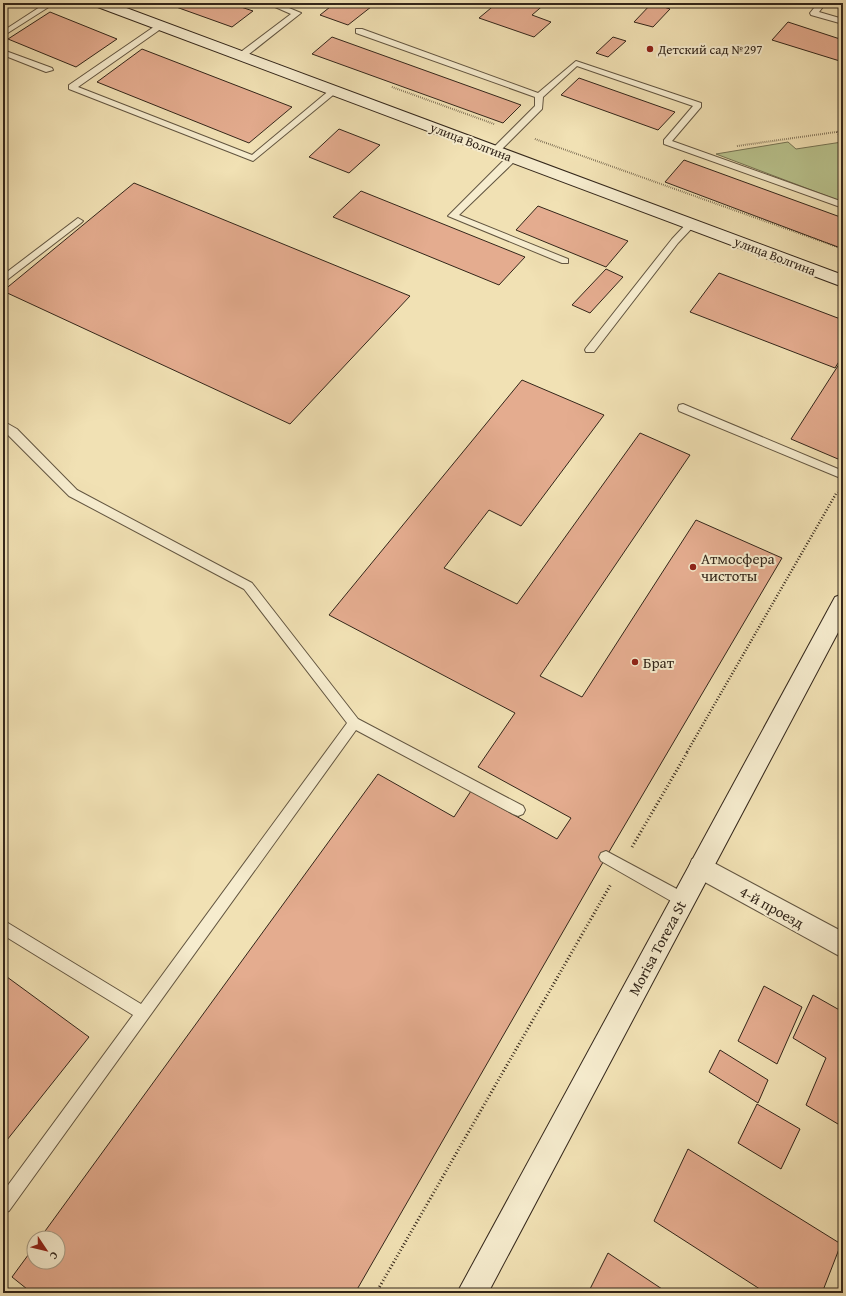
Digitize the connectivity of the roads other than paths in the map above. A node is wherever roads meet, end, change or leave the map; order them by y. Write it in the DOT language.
graph roads {
  1 [pos="51,3"];
  2 [pos="100,3"];
  3 [pos="270,3"];
  4 [pos="822,3"];
  5 [pos="843,22"];
  6 [pos="161,26"];
  7 [pos="359,31"];
  8 [pos="3,34"];
  9 [pos="3,52"];
  10 [pos="241,56"];
  11 [pos="49,70"];
  12 [pos="334,91"];
  13 [pos="539,96"];
  14 [pos="495,151"];
  15 [pos="514,158"];
  16 [pos="843,205"];
  17 [pos="78,221"];
  18 [pos="691,224"];
  19 [pos="565,261"];
  20 [pos="3,280"];
  21 [pos="843,281"];
  22 [pos="590,350"];
  23 [pos="683,408"];
  24 [pos="3,425"];
  25 [pos="843,475"];
  26 [pos="843,604"];
  27 [pos="354,723"];
  28 [pos="518,810"];
  29 [pos="606,857"];
  30 [pos="701,867"];
  31 [pos="683,900"];
  32 [pos="3,927"];
  33 [pos="843,946"];
  34 [pos="143,1013"];
  35 [pos="3,1205"];
  36 [pos="472,1293"];
  1 -- 8 [label="lane"];
  2 -- 6 [label="street, улица Волгина"];
  3 -- 10 [label="lane"];
  4 -- 5 [label="lane"];
  6 -- 10 [label="street, улица Волгина"];
  6 -- 12 [label="lane"];
  7 -- 13 [label="lane"];
  9 -- 11 [label="lane"];
  10 -- 12 [label="street, улица Волгина"];
  12 -- 14 [label="street, улица Волгина"];
  13 -- 14 [label="lane"];
  13 -- 16 [label="lane"];
  14 -- 15 [label="street, улица Волгина"];
  15 -- 18 [label="street, улица Волгина"];
  15 -- 19 [label="lane"];
  17 -- 20 [label="lane"];
  18 -- 21 [label="street, улица Волгина"];
  18 -- 22 [label="lane"];
  23 -- 25 [label="lane"];
  24 -- 27 [label="lane"];
  26 -- 30 [label="street, Morisa Toreza St"];
  27 -- 28 [label="lane"];
  27 -- 34 [label="lane"];
  29 -- 31 [label="lane"];
  30 -- 31 [label="street, Morisa Toreza St"];
  30 -- 33 [label="street, 4-й проезд"];
  31 -- 36 [label="street, Morisa Toreza St"];
  32 -- 34 [label="lane"];
  34 -- 35 [label="lane"];
}
